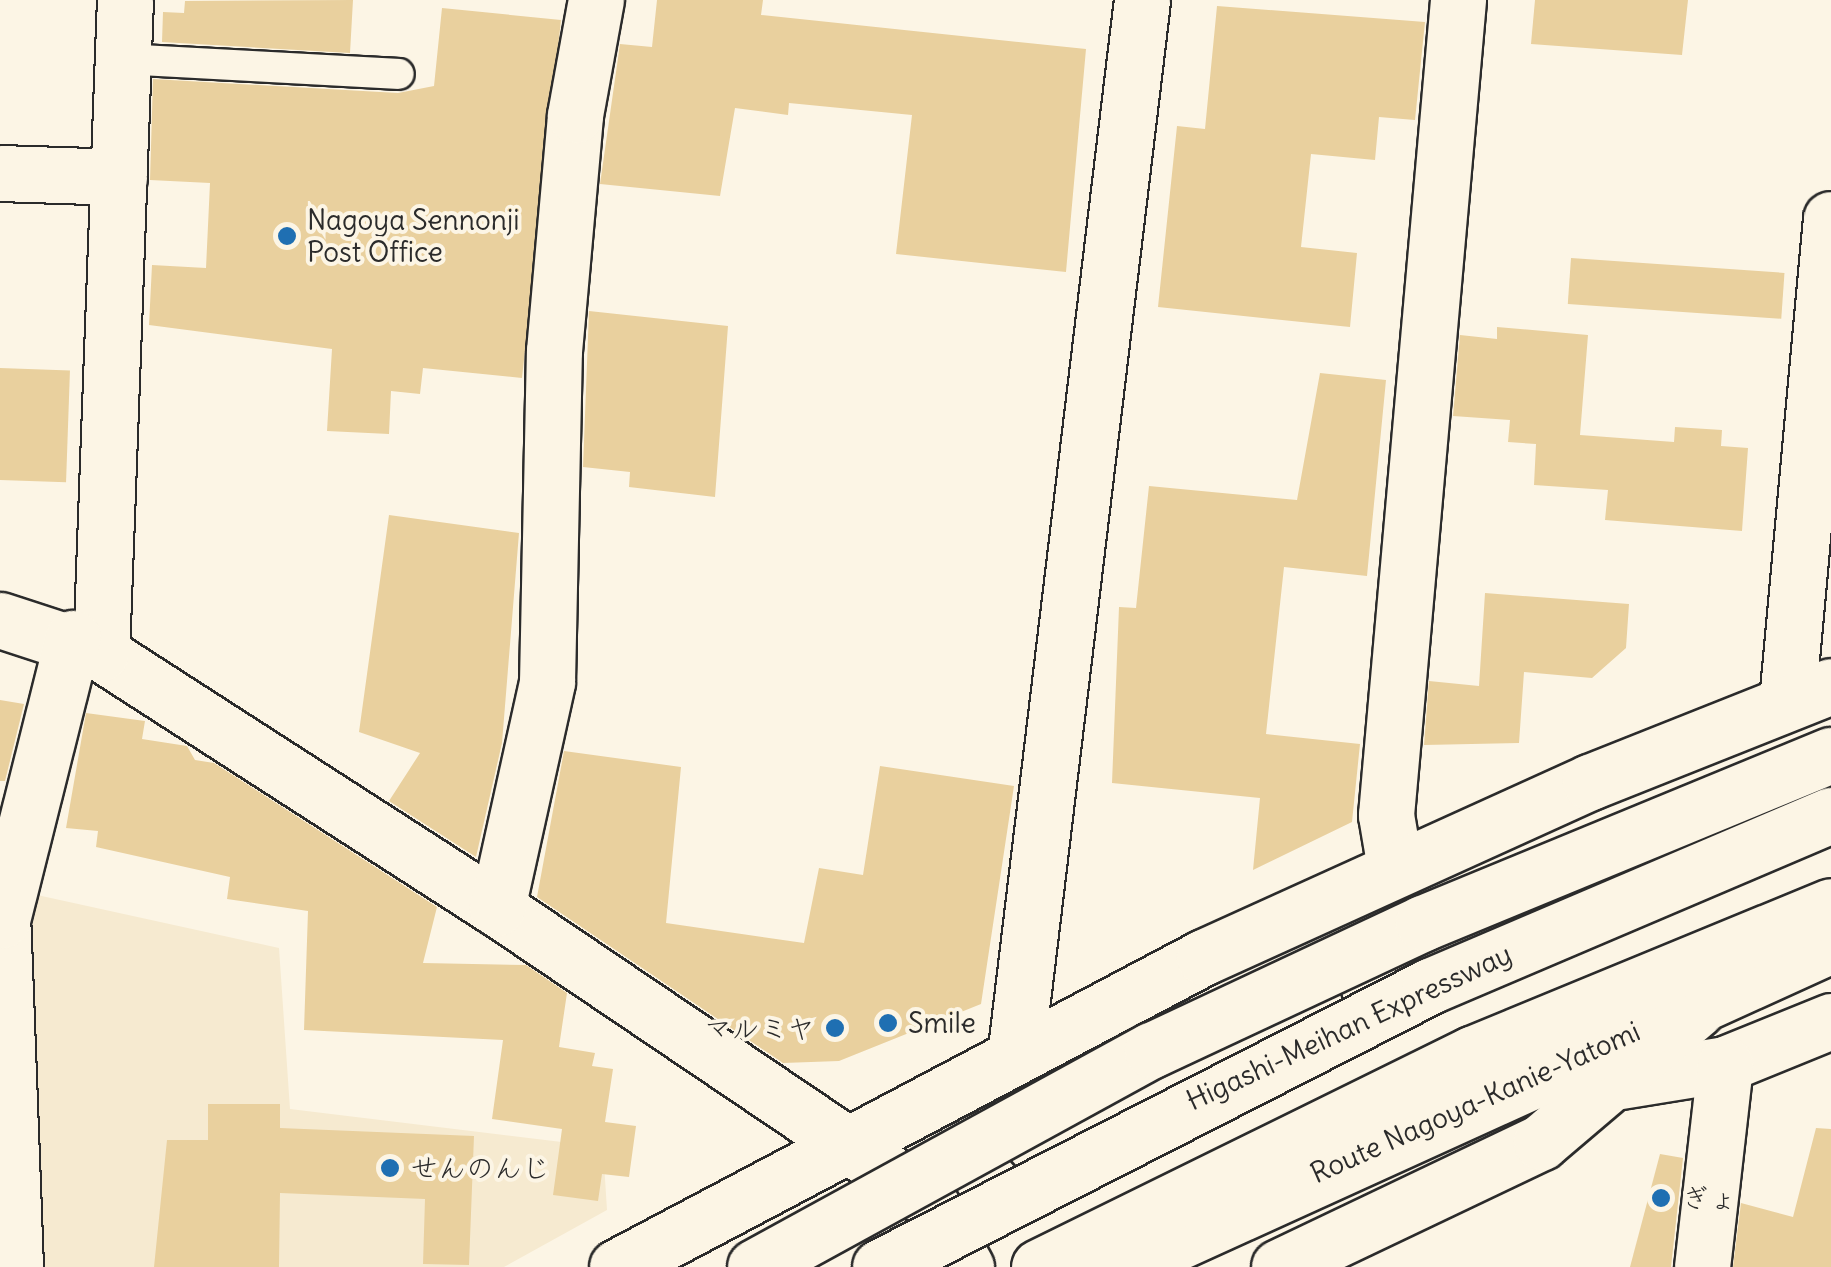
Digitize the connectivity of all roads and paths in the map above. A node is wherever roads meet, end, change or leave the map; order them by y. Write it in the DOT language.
graph roads {
  1 [pos="125,0"];
  2 [pos="596,0"];
  3 [pos="1142,0"];
  4 [pos="1458,0"];
  5 [pos="123,59"];
  6 [pos="399,74"];
  7 [pos="0,172"];
  8 [pos="119,177"];
  9 [pos="1831,219"];
  10 [pos="0,620"];
  11 [pos="87,646"];
  12 [pos="1809,694"];
  13 [pos="1831,755"];
  14 [pos="1831,781"];
  15 [pos="1831,815"];
  16 [pos="1395,868"];
  17 [pos="1831,906"];
  18 [pos="497,908"];
  19 [pos="1,919"];
  20 [pos="1831,945"];
  21 [pos="1713,995"];
  22 [pos="1831,1021"];
  23 [pos="1016,1049"];
  24 [pos="1725,1064"];
  25 [pos="1620,1081"];
  26 [pos="844,1142"];
  27 [pos="928,1200"];
  28 [pos="6,1201"];
  29 [pos="1400,1207"];
  30 [pos="1183,1237"];
  31 [pos="15,1267"];
  32 [pos="617,1267"];
  33 [pos="755,1267"];
  34 [pos="811,1267"];
  35 [pos="880,1267"];
  36 [pos="966,1267"];
  37 [pos="1039,1267"];
  38 [pos="1123,1267"];
  39 [pos="1279,1267"];
  40 [pos="1702,1267"];
  1 -- 5 [label="main road"];
  2 -- 18 [label="main road"];
  3 -- 23 [label="main road"];
  4 -- 16 [label="main road"];
  5 -- 6 [label="lane"];
  5 -- 8 [label="main road"];
  7 -- 8 [label="main road"];
  8 -- 11 [label="main road"];
  9 -- 12 [label="main road"];
  10 -- 11 [label="main road"];
  11 -- 18 [label="main road"];
  11 -- 19 [label="main road"];
  12 -- 16 [label="main road"];
  13 -- 33 [label="main road, bridge"];
  14 -- 27 [label="main road"];
  15 -- 35 [label="main road, Higashi-Meihan Expressway, bridge"];
  16 -- 23 [label="main road"];
  17 -- 37 [label="main road"];
  18 -- 26 [label="main road"];
  19 -- 28 [label="main road"];
  20 -- 21 [label="main road, Route Nagoya-Kanie-Yatomi"];
  21 -- 25 [label="main road"];
  21 -- 30 [label="main road, Route Nagoya-Kanie-Yatomi"];
  22 -- 24 [label="main road"];
  23 -- 26 [label="main road"];
  24 -- 25 [label="main road"];
  24 -- 40 [label="main road"];
  25 -- 29 [label="main road"];
  26 -- 27 [label="main road"];
  26 -- 32 [label="main road"];
  27 -- 34 [label="main road"];
  27 -- 36 [label="main road"];
  28 -- 31 [label="main road"];
  29 -- 30 [label="main road"];
  29 -- 39 [label="main road"];
  30 -- 38 [label="main road, Route Nagoya-Kanie-Yatomi"];
}
